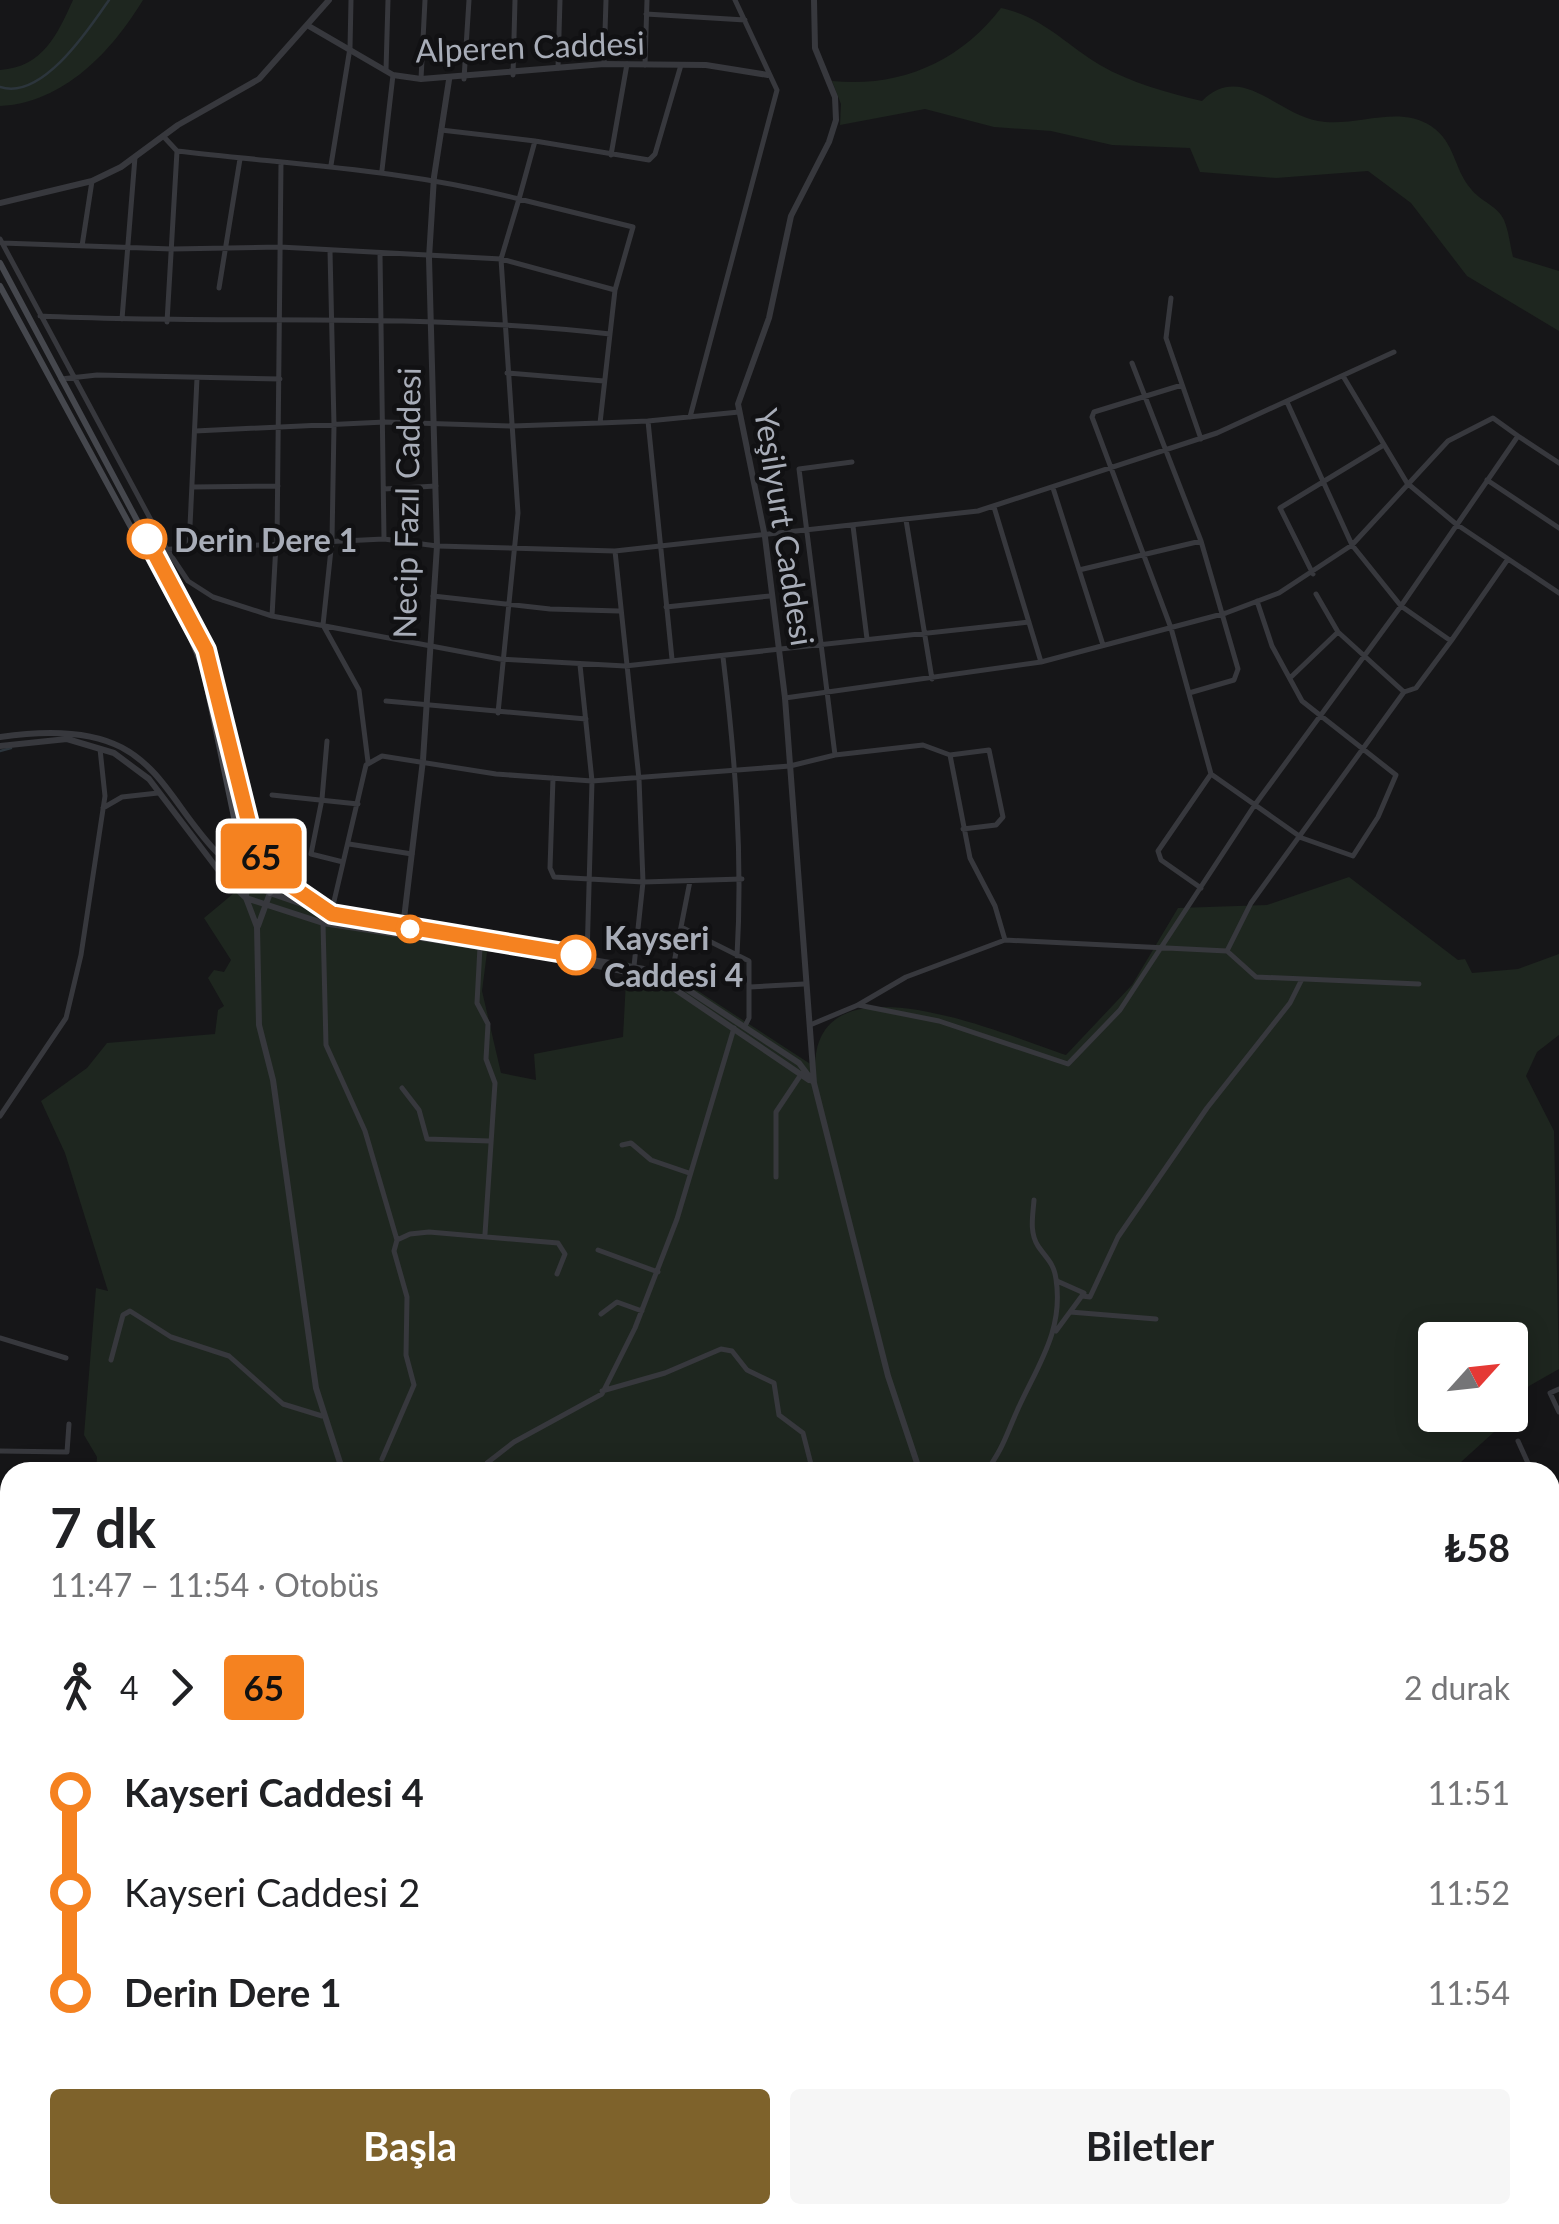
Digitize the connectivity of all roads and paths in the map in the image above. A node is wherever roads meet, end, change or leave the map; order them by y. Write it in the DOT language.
graph roads {
  1 [pos="329,0"];
  2 [pos="351,0"];
  3 [pos="388,0"];
  4 [pos="424,0"];
  5 [pos="468,0"];
  6 [pos="515,0"];
  7 [pos="560,0"];
  8 [pos="606,0"];
  9 [pos="647,0"];
  10 [pos="735,0"];
  11 [pos="814,0"];
  12 [pos="646,14"];
  13 [pos="745,20"];
  14 [pos="307,25"];
  15 [pos="350,48"];
  16 [pos="604,64"];
  17 [pos="627,64"];
  18 [pos="645,65"];
  19 [pos="681,65"];
  20 [pos="558,68"];
  21 [pos="389,72"];
  22 [pos="513,75"];
  23 [pos="768,75"];
  24 [pos="464,79"];
  25 [pos="421,80"];
  26 [pos="449,80"];
  27 [pos="442,130"];
  28 [pos="164,136"];
  29 [pos="534,141"];
  30 [pos="177,151"];
  31 [pos="610,155"];
  32 [pos="135,157"];
  33 [pos="240,158"];
  34 [pos="281,161"];
  35 [pos="330,165"];
  36 [pos="382,170"];
  37 [pos="434,177"];
  38 [pos="92,182"];
  39 [pos="518,199"];
  40 [pos="0,204"];
  41 [pos="1,241"];
  42 [pos="82,246"];
  43 [pos="224,247"];
  44 [pos="280,247"];
  45 [pos="129,248"];
  46 [pos="172,249"];
  47 [pos="330,250"];
  48 [pos="380,254"];
  49 [pos="429,258"];
  50 [pos="502,259"];
  51 [pos="0,264"];
  52 [pos="0,286"];
  53 [pos="219,288"];
  54 [pos="615,290"];
  55 [pos="1171,298"];
  56 [pos="40,316"];
  57 [pos="122,320"];
  58 [pos="433,321"];
  59 [pos="168,322"];
  60 [pos="280,322"];
  61 [pos="330,322"];
  62 [pos="380,322"];
  63 [pos="504,322"];
  64 [pos="610,334"];
  65 [pos="1394,352"];
  66 [pos="1132,363"];
  67 [pos="508,373"];
  68 [pos="1344,376"];
  69 [pos="74,378"];
  70 [pos="198,378"];
  71 [pos="280,378"];
  72 [pos="61,379"];
  73 [pos="605,382"];
  74 [pos="1182,385"];
  75 [pos="1145,396"];
  76 [pos="1288,402"];
  77 [pos="739,412"];
  78 [pos="690,417"];
  79 [pos="648,421"];
  80 [pos="385,422"];
  81 [pos="436,422"];
  82 [pos="600,423"];
  83 [pos="334,425"];
  84 [pos="512,426"];
  85 [pos="278,428"];
  86 [pos="196,432"];
  87 [pos="1518,436"];
  88 [pos="1201,439"];
  89 [pos="1382,446"];
  90 [pos="1166,452"];
  91 [pos="852,462"];
  92 [pos="1559,462"];
  93 [pos="1112,470"];
  94 [pos="1322,480"];
  95 [pos="1487,480"];
  96 [pos="1407,483"];
  97 [pos="278,486"];
  98 [pos="437,486"];
  99 [pos="192,487"];
  100 [pos="1052,488"];
  101 [pos="384,489"];
  102 [pos="994,506"];
  103 [pos="906,520"];
  104 [pos="1456,524"];
  105 [pos="853,526"];
  106 [pos="1559,528"];
  107 [pos="808,532"];
  108 [pos="765,537"];
  109 [pos="332,540"];
  110 [pos="384,540"];
  111 [pos="1201,541"];
  112 [pos="277,544"];
  113 [pos="437,546"];
  114 [pos="1352,546"];
  115 [pos="189,547"];
  116 [pos="166,548"];
  117 [pos="514,549"];
  118 [pos="660,549"];
  119 [pos="152,550"];
  120 [pos="615,551"];
  121 [pos="1147,556"];
  122 [pos="1508,559"];
  123 [pos="1079,570"];
  124 [pos="1313,574"];
  125 [pos="1559,592"];
  126 [pos="1316,594"];
  127 [pos="433,596"];
  128 [pos="770,596"];
  129 [pos="1257,601"];
  130 [pos="507,605"];
  131 [pos="1402,606"];
  132 [pos="666,607"];
  133 [pos="620,611"];
  134 [pos="1223,614"];
  135 [pos="272,616"];
  136 [pos="1029,622"];
  137 [pos="324,625"];
  138 [pos="1172,628"];
  139 [pos="1338,632"];
  140 [pos="923,633"];
  141 [pos="867,639"];
  142 [pos="1451,641"];
  143 [pos="429,644"];
  144 [pos="823,644"];
  145 [pos="1103,646"];
  146 [pos="778,648"];
  147 [pos="724,657"];
  148 [pos="1363,658"];
  149 [pos="500,659"];
  150 [pos="672,660"];
  151 [pos="1041,662"];
  152 [pos="580,666"];
  153 [pos="625,666"];
  154 [pos="1289,679"];
  155 [pos="932,680"];
  156 [pos="1404,692"];
  157 [pos="827,693"];
  158 [pos="1189,693"];
  159 [pos="784,698"];
  160 [pos="386,701"];
  161 [pos="426,708"];
  162 [pos="498,713"];
  163 [pos="1319,718"];
  164 [pos="586,719"];
  165 [pos="0,737"];
  166 [pos="327,741"];
  167 [pos="0,746"];
  168 [pos="99,746"];
  169 [pos="1361,749"];
  170 [pos="950,754"];
  171 [pos="834,755"];
  172 [pos="423,760"];
  173 [pos="368,763"];
  174 [pos="790,766"];
  175 [pos="736,769"];
  176 [pos="1211,774"];
  177 [pos="553,778"];
  178 [pos="639,779"];
  179 [pos="592,781"];
  180 [pos="161,793"];
  181 [pos="272,795"];
  182 [pos="322,799"];
  183 [pos="358,804"];
  184 [pos="1254,806"];
  185 [pos="101,811"];
  186 [pos="963,830"];
  187 [pos="241,836"];
  188 [pos="1302,838"];
  189 [pos="253,840"];
  190 [pos="349,844"];
  191 [pos="216,851"];
  192 [pos="412,854"];
  193 [pos="344,862"];
  194 [pos="742,879"];
  195 [pos="247,880"];
  196 [pos="590,881"];
  197 [pos="690,881"];
  198 [pos="643,882"];
  199 [pos="1202,888"];
  200 [pos="270,893"];
  201 [pos="246,898"];
  202 [pos="265,908"];
  203 [pos="332,914"];
  204 [pos="323,923"];
  205 [pos="258,927"];
  206 [pos="681,927"];
  207 [pos="403,928"];
  208 [pos="1005,940"];
  209 [pos="1162,946"];
  210 [pos="480,948"];
  211 [pos="1227,951"];
  212 [pos="737,956"];
  213 [pos="587,957"];
  214 [pos="634,966"];
  215 [pos="671,978"];
  216 [pos="1302,979"];
  217 [pos="804,984"];
  218 [pos="1420,984"];
  219 [pos="750,987"];
  220 [pos="858,1006"];
  221 [pos="745,1026"];
  222 [pos="807,1026"];
  223 [pos="734,1028"];
  224 [pos="800,1076"];
  225 [pos="814,1083"];
  226 [pos="402,1088"];
  227 [pos="0,1116"];
  228 [pos="491,1142"];
  229 [pos="622,1145"];
  230 [pos="689,1173"];
  231 [pos="776,1177"];
  232 [pos="1034,1200"];
  233 [pos="485,1234"];
  234 [pos="397,1240"];
  235 [pos="598,1250"];
  236 [pos="658,1272"];
  237 [pos="557,1274"];
  238 [pos="1057,1281"];
  239 [pos="1082,1296"];
  240 [pos="642,1312"];
  241 [pos="1070,1312"];
  242 [pos="601,1314"];
  243 [pos="1156,1319"];
  244 [pos="1054,1334"];
  245 [pos="0,1338"];
  246 [pos="66,1358"];
  247 [pos="112,1360"];
  248 [pos="1559,1389"];
  249 [pos="601,1392"];
  250 [pos="1559,1412"];
  251 [pos="322,1416"];
  252 [pos="69,1424"];
  253 [pos="1518,1441"];
  254 [pos="0,1450"];
  255 [pos="382,1459"];
  256 [pos="339,1462"];
  257 [pos="489,1462"];
  258 [pos="810,1462"];
  259 [pos="916,1462"];
  260 [pos="993,1462"];
  261 [pos="1527,1462"];
  1 -- 14 [label="street"];
  2 -- 15 [label="street"];
  3 -- 21 [label="street"];
  4 -- 25 [label="street"];
  5 -- 24 [label="street"];
  6 -- 22 [label="street"];
  7 -- 20 [label="street"];
  8 -- 16 [label="street"];
  9 -- 12 [label="street"];
  10 -- 13 [label="street"];
  11 -- 77 [label="street, Yeşilyurt Caddesi"];
  12 -- 13 [label="street"];
  12 -- 18 [label="street"];
  13 -- 23 [label="street"];
  14 -- 15 [label="street, Alperen Caddesi"];
  14 -- 28 [label="street"];
  15 -- 21 [label="street, Alperen Caddesi"];
  15 -- 35 [label="street"];
  16 -- 17 [label="street, Alperen Caddesi"];
  16 -- 20 [label="street, Alperen Caddesi"];
  17 -- 18 [label="street, Alperen Caddesi"];
  17 -- 31 [label="street"];
  18 -- 19 [label="street, Alperen Caddesi"];
  19 -- 23 [label="street, Alperen Caddesi"];
  19 -- 31 [label="street"];
  20 -- 22 [label="street, Alperen Caddesi"];
  21 -- 25 [label="street, Alperen Caddesi"];
  21 -- 36 [label="street"];
  22 -- 24 [label="street, Alperen Caddesi"];
  23 -- 78 [label="street"];
  24 -- 26 [label="street, Alperen Caddesi"];
  25 -- 26 [label="street, Alperen Caddesi"];
  26 -- 27 [label="street, Necip Fazıl Caddesi"];
  27 -- 29 [label="street"];
  27 -- 37 [label="street, Necip Fazıl Caddesi"];
  28 -- 30 [label="street"];
  28 -- 32 [label="street"];
  29 -- 31 [label="street"];
  29 -- 39 [label="street"];
  30 -- 33 [label="street"];
  30 -- 46 [label="street"];
  32 -- 38 [label="street"];
  32 -- 45 [label="street"];
  33 -- 34 [label="street"];
  33 -- 43 [label="street"];
  34 -- 35 [label="street"];
  34 -- 44 [label="street"];
  35 -- 36 [label="street"];
  36 -- 37 [label="street"];
  37 -- 39 [label="street"];
  37 -- 49 [label="street, Necip Fazıl Caddesi"];
  38 -- 40 [label="street"];
  38 -- 42 [label="street"];
  39 -- 50 [label="street"];
  39 -- 54 [label="street"];
  41 -- 42 [label="street"];
  41 -- 56 [label="street"];
  42 -- 45 [label="street"];
  43 -- 44 [label="street"];
  43 -- 46 [label="street"];
  43 -- 53 [label="street"];
  44 -- 47 [label="street"];
  44 -- 60 [label="street"];
  45 -- 46 [label="street"];
  45 -- 57 [label="street"];
  46 -- 59 [label="street"];
  47 -- 48 [label="street"];
  47 -- 61 [label="street"];
  48 -- 49 [label="street"];
  48 -- 62 [label="street"];
  49 -- 50 [label="street"];
  49 -- 58 [label="street, Necip Fazıl Caddesi"];
  50 -- 54 [label="street"];
  50 -- 63 [label="street"];
  51 -- 72 [label="main road"];
  52 -- 187 [label="main road"];
  54 -- 64 [label="street"];
  55 -- 74 [label="street"];
  56 -- 57 [label="street"];
  56 -- 69 [label="street"];
  57 -- 59 [label="street"];
  58 -- 62 [label="street"];
  58 -- 63 [label="street"];
  58 -- 81 [label="street, Necip Fazıl Caddesi"];
  59 -- 60 [label="street"];
  60 -- 61 [label="street"];
  60 -- 71 [label="street"];
  61 -- 62 [label="street"];
  61 -- 83 [label="street"];
  62 -- 80 [label="street"];
  63 -- 64 [label="street"];
  63 -- 67 [label="street"];
  64 -- 73 [label="street"];
  65 -- 68 [label="street"];
  66 -- 75 [label="street"];
  67 -- 73 [label="street"];
  67 -- 84 [label="street"];
  68 -- 76 [label="street"];
  68 -- 89 [label="street"];
  69 -- 70 [label="street"];
  69 -- 72 [label="street"];
  69 -- 116 [label="street"];
  70 -- 71 [label="street"];
  70 -- 86 [label="street"];
  71 -- 85 [label="street"];
  72 -- 119 [label="main road"];
  73 -- 82 [label="street"];
  74 -- 75 [label="street"];
  74 -- 88 [label="street"];
  75 -- 90 [label="street"];
  75 -- 93 [label="street"];
  76 -- 88 [label="street"];
  76 -- 94 [label="street"];
  77 -- 78 [label="street"];
  77 -- 108 [label="street, Yeşilyurt Caddesi"];
  78 -- 79 [label="street"];
  79 -- 82 [label="street"];
  79 -- 118 [label="street"];
  80 -- 81 [label="street"];
  80 -- 83 [label="street"];
  80 -- 101 [label="street"];
  81 -- 84 [label="street"];
  81 -- 98 [label="street, Necip Fazıl Caddesi"];
  82 -- 84 [label="street"];
  83 -- 85 [label="street"];
  83 -- 109 [label="street"];
  84 -- 117 [label="street"];
  85 -- 86 [label="street"];
  85 -- 97 [label="street"];
  86 -- 99 [label="street"];
  87 -- 92 [label="street"];
  87 -- 95 [label="street"];
  87 -- 96 [label="street"];
  88 -- 90 [label="street"];
  89 -- 94 [label="street"];
  89 -- 96 [label="street"];
  90 -- 93 [label="street"];
  90 -- 111 [label="street"];
  91 -- 107 [label="street"];
  93 -- 100 [label="street"];
  93 -- 121 [label="street"];
  94 -- 114 [label="street"];
  94 -- 124 [label="street"];
  95 -- 104 [label="street"];
  95 -- 106 [label="street"];
  96 -- 104 [label="street"];
  96 -- 114 [label="street"];
  97 -- 99 [label="street"];
  97 -- 112 [label="street"];
  98 -- 101 [label="street"];
  98 -- 113 [label="street, Necip Fazıl Caddesi"];
  99 -- 115 [label="street"];
  100 -- 102 [label="street"];
  100 -- 123 [label="street"];
  101 -- 110 [label="street"];
  102 -- 103 [label="street"];
  102 -- 136 [label="street"];
  103 -- 105 [label="street"];
  103 -- 140 [label="street"];
  104 -- 122 [label="street"];
  104 -- 131 [label="street"];
  105 -- 107 [label="street"];
  105 -- 141 [label="street"];
  107 -- 108 [label="street"];
  107 -- 144 [label="street"];
  108 -- 118 [label="street"];
  108 -- 128 [label="street, Yeşilyurt Caddesi"];
  109 -- 110 [label="street"];
  109 -- 112 [label="street"];
  109 -- 137 [label="street"];
  110 -- 113 [label="street"];
  111 -- 121 [label="street"];
  111 -- 134 [label="street"];
  112 -- 115 [label="street"];
  112 -- 135 [label="street"];
  113 -- 117 [label="street"];
  113 -- 127 [label="street, Necip Fazıl Caddesi"];
  114 -- 124 [label="street"];
  114 -- 131 [label="street"];
  115 -- 116 [label="street"];
  116 -- 119 [label="street"];
  116 -- 135 [label="street"];
  117 -- 120 [label="street"];
  117 -- 130 [label="street"];
  118 -- 120 [label="street"];
  118 -- 132 [label="street"];
  119 -- 189 [label="main road"];
  120 -- 133 [label="street"];
  121 -- 123 [label="street"];
  121 -- 138 [label="street"];
  122 -- 125 [label="street"];
  122 -- 142 [label="street"];
  123 -- 145 [label="street"];
  124 -- 129 [label="street"];
  126 -- 139 [label="street"];
  127 -- 130 [label="street"];
  127 -- 143 [label="street, Necip Fazıl Caddesi"];
  128 -- 132 [label="street"];
  128 -- 146 [label="street, Yeşilyurt Caddesi"];
  129 -- 134 [label="street"];
  129 -- 154 [label="street"];
  130 -- 133 [label="street"];
  130 -- 149 [label="street"];
  131 -- 142 [label="street"];
  131 -- 148 [label="street"];
  132 -- 150 [label="street"];
  133 -- 153 [label="street"];
  134 -- 138 [label="street"];
  134 -- 158 [label="street"];
  135 -- 137 [label="street"];
  136 -- 140 [label="street"];
  136 -- 151 [label="street"];
  137 -- 143 [label="street"];
  137 -- 173 [label="street"];
  138 -- 145 [label="street"];
  138 -- 158 [label="street"];
  139 -- 148 [label="street"];
  139 -- 154 [label="street"];
  140 -- 141 [label="street"];
  140 -- 155 [label="street"];
  141 -- 144 [label="street"];
  142 -- 156 [label="street"];
  143 -- 149 [label="street"];
  143 -- 161 [label="street, Necip Fazıl Caddesi"];
  144 -- 146 [label="street"];
  144 -- 157 [label="street"];
  145 -- 151 [label="street"];
  146 -- 147 [label="street"];
  146 -- 159 [label="street, Yeşilyurt Caddesi"];
  147 -- 150 [label="street"];
  147 -- 175 [label="street"];
  148 -- 156 [label="street"];
  148 -- 163 [label="street"];
  149 -- 152 [label="street"];
  149 -- 162 [label="street"];
  150 -- 153 [label="street"];
  151 -- 155 [label="street"];
  152 -- 153 [label="street"];
  152 -- 164 [label="street"];
  153 -- 178 [label="street"];
  154 -- 163 [label="street"];
  155 -- 157 [label="street"];
  156 -- 169 [label="street"];
  157 -- 159 [label="street"];
  157 -- 171 [label="street"];
  158 -- 176 [label="street"];
  159 -- 174 [label="street, Yeşilyurt Caddesi"];
  160 -- 161 [label="street"];
  161 -- 162 [label="street"];
  161 -- 172 [label="street, Necip Fazıl Caddesi"];
  162 -- 164 [label="street"];
  163 -- 169 [label="street"];
  163 -- 184 [label="street"];
  164 -- 179 [label="street"];
  165 -- 191 [label="street"];
  166 -- 182 [label="street"];
  167 -- 168 [label="street"];
  168 -- 180 [label="street"];
  168 -- 185 [label="street"];
  169 -- 188 [label="street"];
  169 -- 188 [label="street"];
  170 -- 171 [label="street"];
  170 -- 186 [label="street"];
  170 -- 186 [label="street"];
  171 -- 174 [label="street"];
  172 -- 173 [label="street"];
  172 -- 177 [label="street"];
  172 -- 192 [label="street, Necip Fazıl Caddesi"];
  173 -- 183 [label="street"];
  174 -- 175 [label="street"];
  174 -- 217 [label="street, Yeşilyurt Caddesi"];
  175 -- 178 [label="street"];
  175 -- 194 [label="street"];
  176 -- 184 [label="street"];
  176 -- 199 [label="street"];
  177 -- 179 [label="street"];
  177 -- 196 [label="street"];
  178 -- 179 [label="street"];
  178 -- 198 [label="street"];
  179 -- 196 [label="street"];
  180 -- 185 [label="street"];
  180 -- 201 [label="street"];
  181 -- 182 [label="street"];
  182 -- 183 [label="street"];
  182 -- 193 [label="street"];
  183 -- 190 [label="street"];
  184 -- 188 [label="street"];
  184 -- 199 [label="street"];
  185 -- 227 [label="street"];
  186 -- 208 [label="street"];
  187 -- 191 [label="street"];
  187 -- 195 [label="main road"];
  188 -- 211 [label="street"];
  189 -- 200 [label="main road"];
  189 -- 203 [label="street"];
  190 -- 192 [label="street"];
  190 -- 193 [label="street"];
  191 -- 195 [label="street"];
  192 -- 207 [label="street, Necip Fazıl Caddesi"];
  193 -- 203 [label="street"];
  194 -- 197 [label="street"];
  194 -- 212 [label="street"];
  195 -- 200 [label="street"];
  195 -- 201 [label="street"];
  196 -- 198 [label="street"];
  196 -- 213 [label="street"];
  197 -- 198 [label="street"];
  197 -- 206 [label="street"];
  198 -- 214 [label="street"];
  199 -- 209 [label="street"];
  200 -- 202 [label="street"];
  200 -- 203 [label="street"];
  201 -- 202 [label="street"];
  201 -- 205 [label="street"];
  202 -- 204 [label="street"];
  202 -- 205 [label="street"];
  203 -- 207 [label="street"];
  204 -- 210 [label="street"];
  204 -- 234 [label="street"];
  205 -- 251 [label="street"];
  206 -- 212 [label="street"];
  206 -- 215 [label="street"];
  207 -- 213 [label="street"];
  208 -- 209 [label="street"];
  208 -- 220 [label="street"];
  209 -- 211 [label="street"];
  209 -- 220 [label="street"];
  210 -- 223 [label="street"];
  210 -- 228 [label="street"];
  211 -- 216 [label="street"];
  212 -- 219 [label="street"];
  213 -- 214 [label="street"];
  214 -- 215 [label="street"];
  215 -- 221 [label="street"];
  216 -- 218 [label="street"];
  216 -- 239 [label="street"];
  217 -- 219 [label="street"];
  217 -- 222 [label="street, Yeşilyurt Caddesi"];
  219 -- 221 [label="street"];
  220 -- 222 [label="street"];
  221 -- 225 [label="street"];
  222 -- 225 [label="street, Yeşilyurt Caddesi"];
  223 -- 224 [label="street"];
  223 -- 230 [label="street"];
  224 -- 225 [label="street"];
  224 -- 231 [label="street"];
  225 -- 259 [label="street, Yeşilyurt Caddesi"];
  226 -- 228 [label="street"];
  228 -- 233 [label="street"];
  229 -- 230 [label="street"];
  230 -- 236 [label="street"];
  232 -- 238 [label="street"];
  233 -- 234 [label="street"];
  233 -- 237 [label="street"];
  234 -- 255 [label="street"];
  235 -- 236 [label="street"];
  236 -- 240 [label="street"];
  238 -- 239 [label="street"];
  238 -- 244 [label="street"];
  239 -- 241 [label="street"];
  240 -- 242 [label="street"];
  240 -- 249 [label="street"];
  241 -- 243 [label="street"];
  241 -- 244 [label="street"];
  244 -- 260 [label="street"];
  245 -- 246 [label="street"];
  247 -- 251 [label="street"];
  248 -- 250 [label="street"];
  249 -- 257 [label="street"];
  249 -- 258 [label="street"];
  251 -- 256 [label="street"];
  252 -- 254 [label="street"];
  253 -- 261 [label="street"];
}
